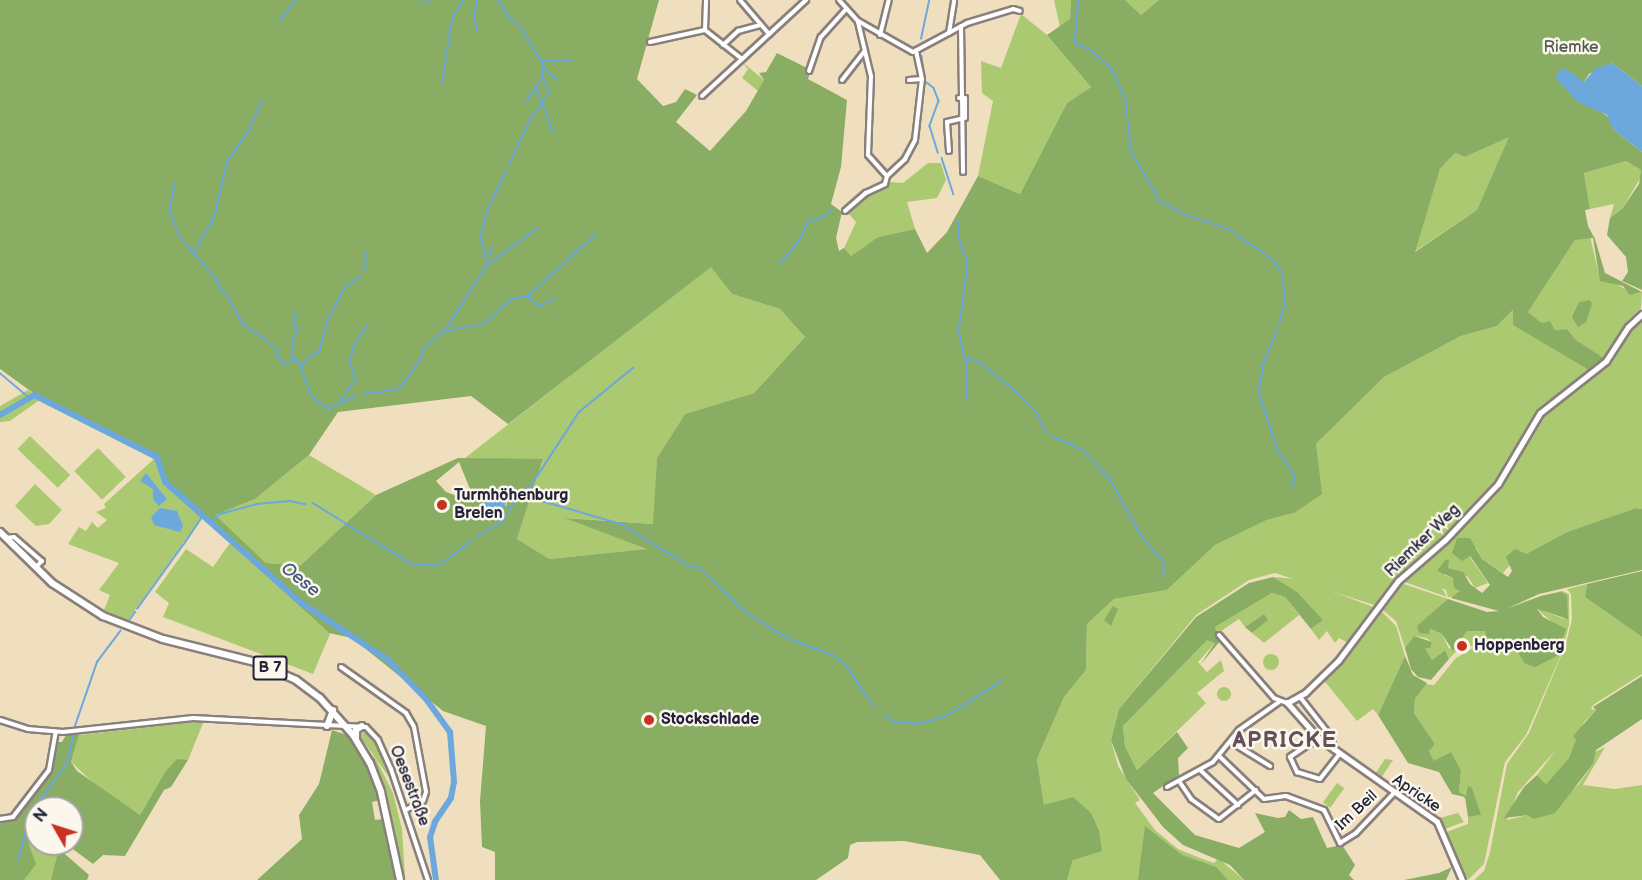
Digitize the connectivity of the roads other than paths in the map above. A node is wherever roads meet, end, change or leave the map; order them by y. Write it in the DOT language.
graph roads {
  1 [pos="706,0"];
  2 [pos="740,0"];
  3 [pos="806,0"];
  4 [pos="840,0"];
  5 [pos="889,0"];
  6 [pos="954,0"];
  7 [pos="846,9"];
  8 [pos="1020,11"];
  9 [pos="858,21"];
  10 [pos="760,25"];
  11 [pos="961,26"];
  12 [pos="705,30"];
  13 [pos="769,33"];
  14 [pos="949,33"];
  15 [pos="880,35"];
  16 [pos="650,42"];
  17 [pos="723,45"];
  18 [pos="916,51"];
  19 [pos="865,52"];
  20 [pos="742,59"];
  21 [pos="809,71"];
  22 [pos="922,79"];
  23 [pos="842,80"];
  24 [pos="909,80"];
  25 [pos="702,96"];
  26 [pos="961,119"];
  27 [pos="949,151"];
  28 [pos="963,171"];
  29 [pos="888,176"];
  30 [pos="845,211"];
  31 [pos="1642,314"];
  32 [pos="0,532"];
  33 [pos="1219,635"];
  34 [pos="341,667"];
  35 [pos="1300,697"];
  36 [pos="1279,702"];
  37 [pos="1287,703"];
  38 [pos="333,710"];
  39 [pos="0,720"];
  40 [pos="345,725"];
  41 [pos="327,726"];
  42 [pos="362,726"];
  43 [pos="56,732"];
  44 [pos="1318,738"];
  45 [pos="356,740"];
  46 [pos="1231,742"];
  47 [pos="1334,750"];
  48 [pos="1339,755"];
  49 [pos="1219,756"];
  50 [pos="1270,766"];
  51 [pos="1200,770"];
  52 [pos="1179,781"];
  53 [pos="1167,787"];
  54 [pos="1256,790"];
  55 [pos="1394,793"];
  56 [pos="1238,805"];
  57 [pos="406,809"];
  58 [pos="0,819"];
  59 [pos="1461,879"];
  60 [pos="400,880"];
  61 [pos="428,880"];
  1 -- 12 [label="street"];
  2 -- 10 [label="street"];
  3 -- 13 [label="street"];
  4 -- 7 [label="street"];
  5 -- 15 [label="street"];
  6 -- 14 [label="street"];
  7 -- 9 [label="street"];
  7 -- 21 [label="street"];
  8 -- 11 [label="street"];
  9 -- 15 [label="street"];
  9 -- 19 [label="street"];
  10 -- 13 [label="street"];
  10 -- 17 [label="street"];
  11 -- 14 [label="street"];
  11 -- 26 [label="street"];
  12 -- 16 [label="street"];
  12 -- 17 [label="street"];
  13 -- 20 [label="street"];
  14 -- 18 [label="street"];
  15 -- 18 [label="street"];
  17 -- 20 [label="street"];
  18 -- 22 [label="street"];
  19 -- 23 [label="street"];
  19 -- 29 [label="street"];
  20 -- 25 [label="street"];
  22 -- 24 [label="street"];
  22 -- 29 [label="street"];
  26 -- 27 [label="street"];
  26 -- 28 [label="street"];
  29 -- 30 [label="street"];
  31 -- 35 [label="street, Riemker Weg"];
  32 -- 38 [label="main road, B 7"];
  33 -- 36 [label="street"];
  34 -- 57 [label="street"];
  35 -- 37 [label="street"];
  35 -- 47 [label="street, Apricke"];
  36 -- 37 [label="street"];
  36 -- 46 [label="street"];
  37 -- 44 [label="street, Apricke"];
  38 -- 40 [label="main road, B 7"];
  38 -- 41 [label="main road"];
  39 -- 43 [label="street"];
  40 -- 41 [label="street"];
  40 -- 42 [label="street"];
  40 -- 45 [label="main road, B 7"];
  41 -- 43 [label="street"];
  42 -- 45 [label="main road"];
  42 -- 57 [label="street, Oesestraße"];
  43 -- 58 [label="street"];
  44 -- 47 [label="street, Apricke"];
  44 -- 48 [label="street"];
  45 -- 60 [label="main road, B 7"];
  46 -- 49 [label="street"];
  46 -- 50 [label="street"];
  47 -- 48 [label="street, Apricke"];
  48 -- 55 [label="street, Apricke"];
  49 -- 51 [label="street"];
  49 -- 54 [label="street"];
  51 -- 52 [label="street"];
  51 -- 56 [label="street"];
  52 -- 53 [label="street"];
  52 -- 56 [label="street"];
  54 -- 55 [label="street, Im Beil"];
  54 -- 56 [label="street"];
  55 -- 59 [label="street, Apricke"];
  57 -- 61 [label="street, Oesestraße"];
}
